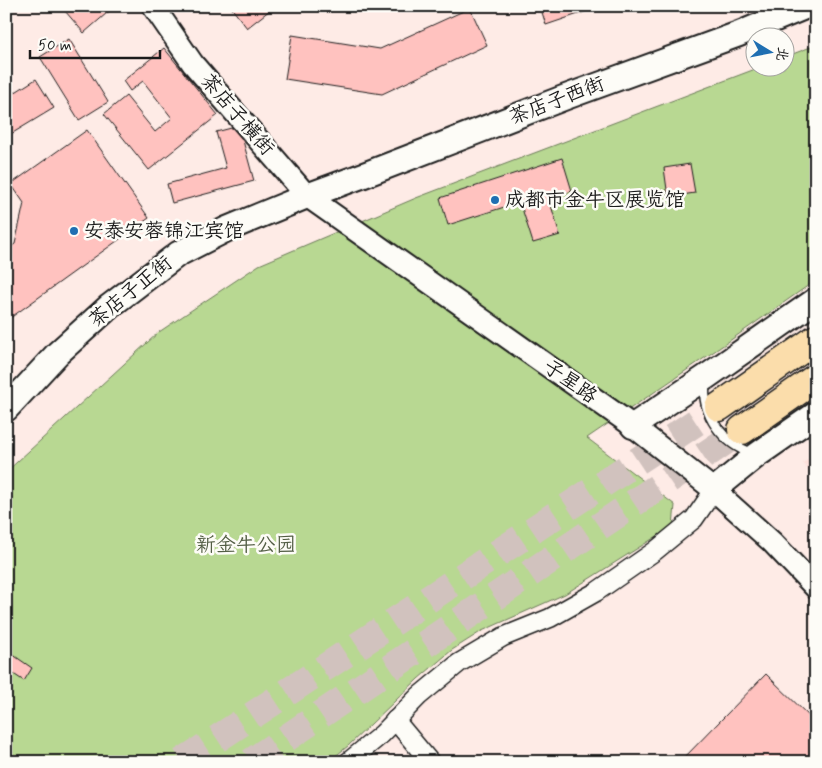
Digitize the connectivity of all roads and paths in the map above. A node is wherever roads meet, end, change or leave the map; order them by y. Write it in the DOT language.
graph roads {
  1 [pos="153,6"];
  2 [pos="807,6"];
  3 [pos="307,196"];
  4 [pos="816,300"];
  5 [pos="816,339"];
  6 [pos="706,377"];
  7 [pos="816,378"];
  8 [pos="718,407"];
  9 [pos="6,409"];
  10 [pos="816,414"];
  11 [pos="633,426"];
  12 [pos="742,430"];
  13 [pos="757,455"];
  14 [pos="714,490"];
  15 [pos="816,588"];
  16 [pos="395,720"];
  17 [pos="348,762"];
  18 [pos="430,762"];
  1 -- 3 [label="street, 茶店子横街"];
  2 -- 3 [label="main road, 茶店子西街"];
  3 -- 9 [label="main road, 茶店子正街"];
  3 -- 11 [label="street, 子星路"];
  4 -- 6 [label="main road"];
  5 -- 8 [label="highway"];
  6 -- 11 [label="main road"];
  6 -- 13 [label="lane"];
  7 -- 12 [label="highway"];
  10 -- 13 [label="main road"];
  11 -- 14 [label="street, 子星路"];
  13 -- 14 [label="main road"];
  14 -- 15 [label="street, 子星路"];
  14 -- 16 [label="street"];
  16 -- 17 [label="street"];
  16 -- 18 [label="street"];
}
